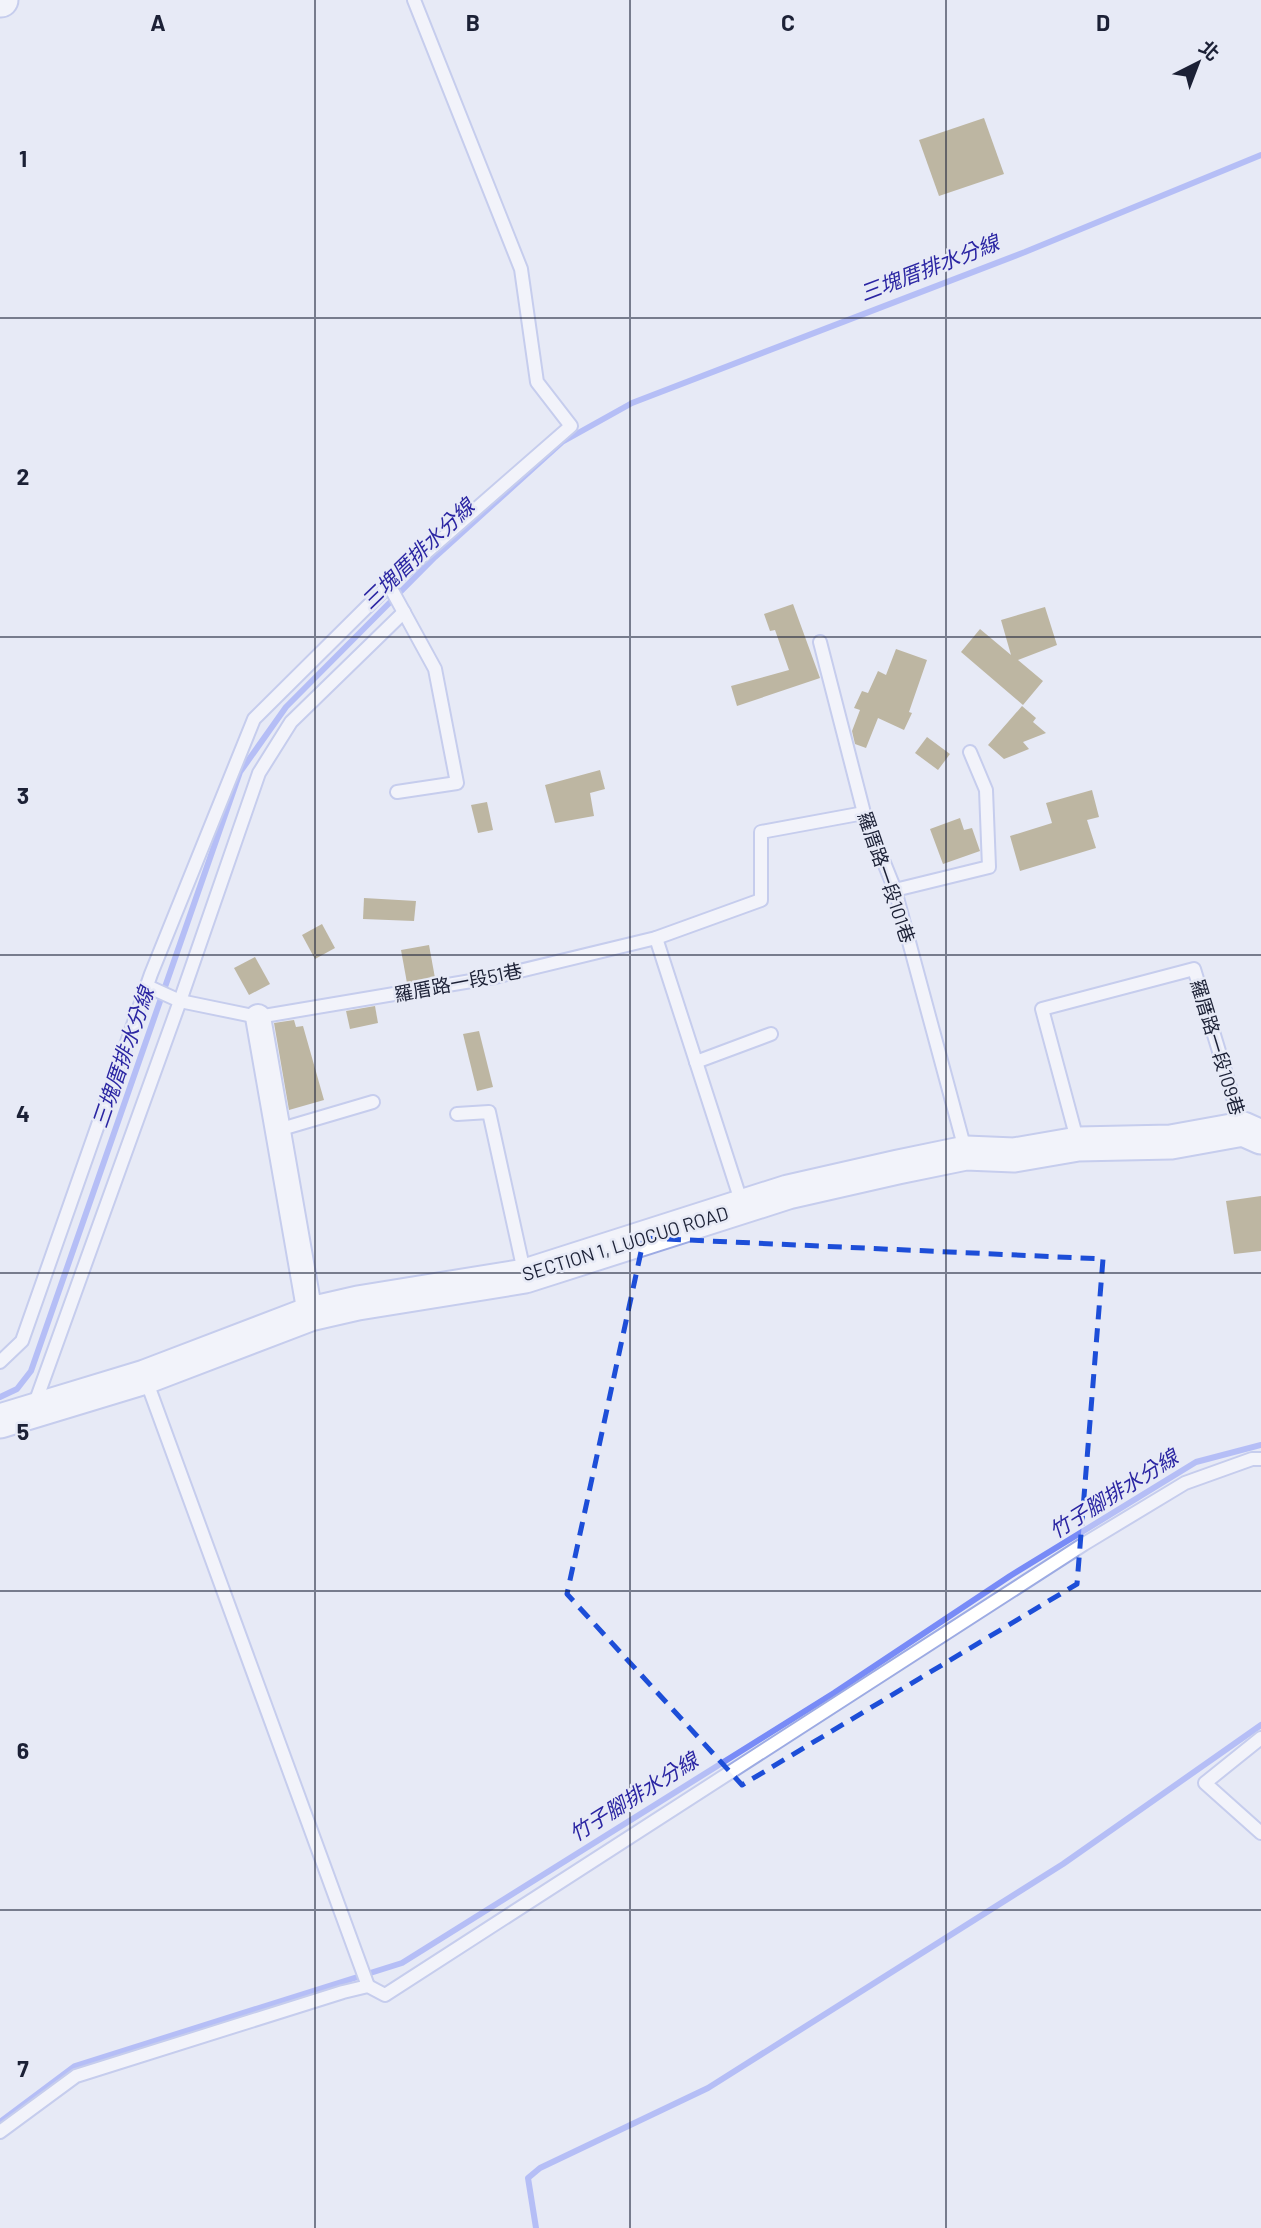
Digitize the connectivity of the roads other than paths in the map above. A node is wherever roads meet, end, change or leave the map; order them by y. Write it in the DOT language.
graph roads {
  1 [pos="414,0"];
  2 [pos="389,585"];
  3 [pos="404,612"];
  4 [pos="820,642"];
  5 [pos="970,752"];
  6 [pos="397,792"];
  7 [pos="864,813"];
  8 [pos="895,890"];
  9 [pos="656,938"];
  10 [pos="150,988"];
  11 [pos="176,999"];
  12 [pos="258,1017"];
  13 [pos="771,1034"];
  14 [pos="696,1062"];
  15 [pos="373,1101"];
  16 [pos="457,1114"];
  17 [pos="1255,1129"];
  18 [pos="278,1130"];
  19 [pos="1078,1144"];
  20 [pos="966,1153"];
  21 [pos="743,1206"];
  22 [pos="525,1276"];
  23 [pos="310,1314"];
  24 [pos="0,1362"];
  25 [pos="145,1377"];
  26 [pos="16,1417"];
  27 [pos="1261,1460"];
  28 [pos="1261,1738"];
  29 [pos="1261,1833"];
  30 [pos="368,1986"];
  31 [pos="0,2132"];
  1 -- 2 [label="lane"];
  2 -- 3 [label="lane"];
  2 -- 10 [label="lane"];
  3 -- 6 [label="lane"];
  3 -- 11 [label="lane"];
  4 -- 7 [label="lane, 羅厝路一段101巷"];
  5 -- 8 [label="lane"];
  7 -- 8 [label="lane, 羅厝路一段101巷"];
  7 -- 9 [label="lane, 羅厝路一段51巷"];
  8 -- 20 [label="lane, 羅厝路一段101巷"];
  9 -- 12 [label="lane, 羅厝路一段51巷"];
  9 -- 14 [label="lane"];
  10 -- 11 [label="lane, 羅厝路一段51巷"];
  10 -- 24 [label="lane"];
  11 -- 12 [label="lane, 羅厝路一段51巷"];
  11 -- 26 [label="lane"];
  12 -- 18 [label="street"];
  13 -- 14 [label="lane"];
  14 -- 21 [label="lane"];
  15 -- 18 [label="lane"];
  16 -- 22 [label="lane"];
  17 -- 19 [label="street, SECTION 1, LUOCUO ROAD"];
  17 -- 19 [label="lane, 羅厝路一段109巷"];
  18 -- 23 [label="street"];
  19 -- 20 [label="street, SECTION 1, LUOCUO ROAD"];
  20 -- 21 [label="street, SECTION 1, LUOCUO ROAD"];
  21 -- 22 [label="street, SECTION 1, LUOCUO ROAD"];
  22 -- 23 [label="street, SECTION 1, LUOCUO ROAD"];
  23 -- 25 [label="street, SECTION 1, LUOCUO ROAD"];
  25 -- 26 [label="street, SECTION 1, LUOCUO ROAD"];
  25 -- 30 [label="lane"];
  27 -- 30 [label="lane"];
  28 -- 29 [label="lane"];
  30 -- 31 [label="lane"];
}
